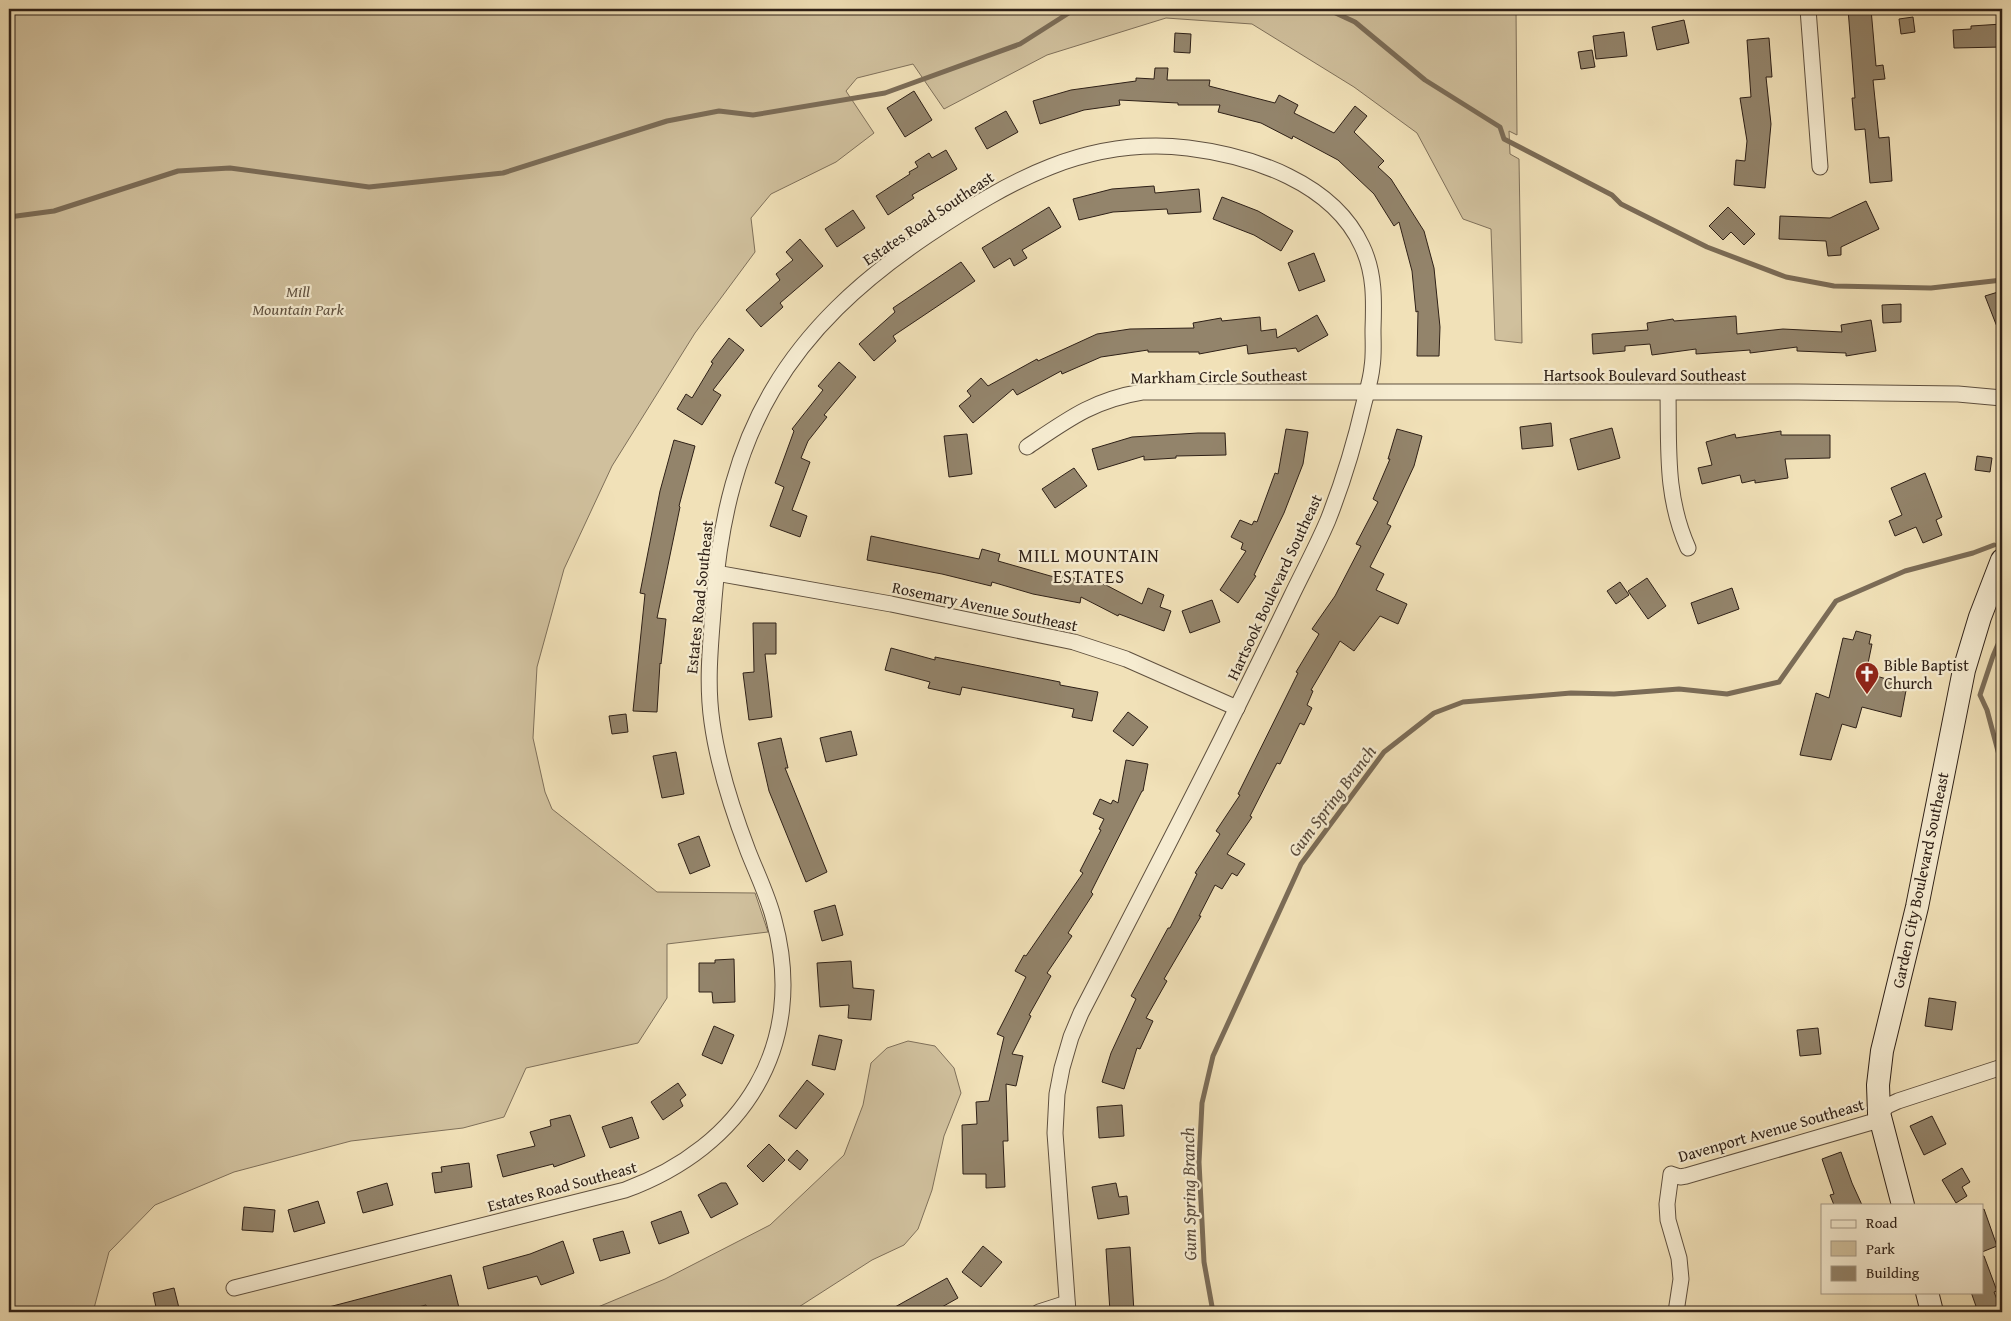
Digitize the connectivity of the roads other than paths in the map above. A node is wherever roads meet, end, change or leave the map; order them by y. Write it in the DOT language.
graph roads {
  1 [pos="1808,9"];
  2 [pos="1820,167"];
  3 [pos="1366,392"];
  4 [pos="1668,393"];
  5 [pos="2002,398"];
  6 [pos="1027,447"];
  7 [pos="1688,548"];
  8 [pos="2002,560"];
  9 [pos="716,573"];
  10 [pos="1237,708"];
  11 [pos="2002,1067"];
  12 [pos="1879,1113"];
  13 [pos="1903,1204"];
  14 [pos="234,1288"];
  15 [pos="1928,1294"];
  16 [pos="1067,1308"];
  17 [pos="1038,1312"];
  18 [pos="1676,1312"];
  19 [pos="1932,1312"];
  1 -- 2 [label="street"];
  3 -- 4 [label="street, Hartsook Boulevard Southeast"];
  3 -- 6 [label="street, Markham Circle Southeast"];
  3 -- 9 [label="street, Estates Road Southeast"];
  3 -- 10 [label="street, Hartsook Boulevard Southeast"];
  4 -- 5 [label="street, Hartsook Boulevard Southeast"];
  4 -- 7 [label="street"];
  8 -- 12 [label="street, Garden City Boulevard Southeast"];
  9 -- 10 [label="street, Rosemary Avenue Southeast"];
  9 -- 14 [label="street, Estates Road Southeast"];
  10 -- 16 [label="street, Hartsook Boulevard Southeast"];
  11 -- 12 [label="street, Davenport Avenue Southeast"];
  12 -- 13 [label="street, Garden City Boulevard Southeast"];
  12 -- 18 [label="street, Davenport Avenue Southeast"];
  15 -- 19 [label="street"];
  16 -- 17 [label="street, Hartsook Boulevard Southeast"];
}
